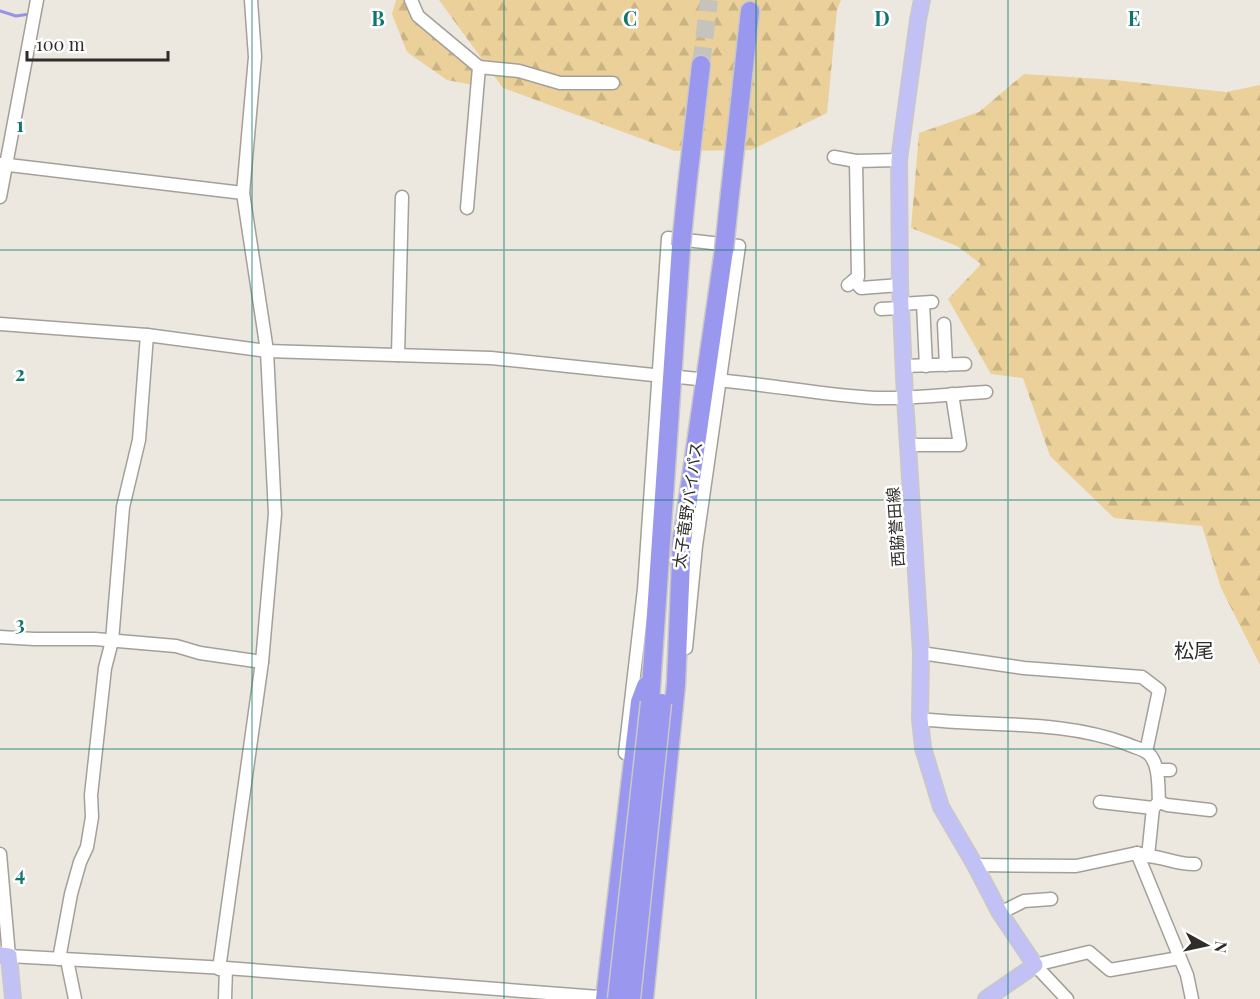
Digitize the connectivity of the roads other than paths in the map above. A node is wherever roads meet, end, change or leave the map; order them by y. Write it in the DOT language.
graph roads {
  1 [pos="37,0"];
  2 [pos="251,0"];
  3 [pos="411,0"];
  4 [pos="922,0"];
  5 [pos="750,11"];
  6 [pos="701,65"];
  7 [pos="479,67"];
  8 [pos="613,83"];
  9 [pos="834,157"];
  10 [pos="899,160"];
  11 [pos="856,161"];
  12 [pos="3,164"];
  13 [pos="243,193"];
  14 [pos="0,196"];
  15 [pos="402,197"];
  16 [pos="467,208"];
  17 [pos="900,285"];
  18 [pos="901,306"];
  19 [pos="881,309"];
  20 [pos="0,324"];
  21 [pos="944,324"];
  22 [pos="147,335"];
  23 [pos="267,351"];
  24 [pos="398,355"];
  25 [pos="965,364"];
  26 [pos="946,365"];
  27 [pos="904,366"];
  28 [pos="926,366"];
  29 [pos="660,376"];
  30 [pos="679,377"];
  31 [pos="698,379"];
  32 [pos="717,380"];
  33 [pos="986,392"];
  34 [pos="952,393"];
  35 [pos="905,398"];
  36 [pos="908,445"];
  37 [pos="0,637"];
  38 [pos="112,641"];
  39 [pos="921,653"];
  40 [pos="262,662"];
  41 [pos="656,703"];
  42 [pos="920,719"];
  43 [pos="1146,752"];
  44 [pos="1100,802"];
  45 [pos="1156,805"];
  46 [pos="1210,810"];
  47 [pos="1143,854"];
  48 [pos="0,855"];
  49 [pos="1195,864"];
  50 [pos="975,865"];
  51 [pos="1051,899"];
  52 [pos="1000,913"];
  53 [pos="5,956"];
  54 [pos="1179,958"];
  55 [pos="63,960"];
  56 [pos="1035,964"];
  57 [pos="223,969"];
  58 [pos="605,998"];
  59 [pos="13,999"];
  60 [pos="75,999"];
  61 [pos="225,999"];
  62 [pos="632,999"];
  63 [pos="644,999"];
  64 [pos="651,999"];
  65 [pos="986,999"];
  66 [pos="1067,999"];
  67 [pos="1192,999"];
  1 -- 12 [label="street"];
  2 -- 13 [label="street"];
  3 -- 7 [label="street"];
  4 -- 10 [label="main road, 西脇誉田線"];
  5 -- 41 [label="highway, 太子竜野バイパス, bridge"];
  6 -- 41 [label="highway, 太子竜野バイパス, bridge"];
  7 -- 8 [label="street"];
  7 -- 16 [label="street"];
  9 -- 11 [label="street"];
  10 -- 11 [label="street"];
  10 -- 17 [label="main road, 西脇誉田線"];
  11 -- 17 [label="street"];
  12 -- 13 [label="street"];
  12 -- 14 [label="street"];
  13 -- 23 [label="street"];
  15 -- 24 [label="street"];
  17 -- 18 [label="main road, 西脇誉田線"];
  18 -- 19 [label="street"];
  18 -- 27 [label="main road, 西脇誉田線"];
  18 -- 28 [label="street"];
  20 -- 22 [label="street"];
  21 -- 26 [label="street"];
  22 -- 23 [label="street"];
  22 -- 38 [label="street"];
  23 -- 24 [label="street"];
  23 -- 40 [label="street"];
  24 -- 29 [label="street"];
  25 -- 26 [label="street"];
  26 -- 28 [label="street"];
  27 -- 28 [label="street"];
  27 -- 35 [label="main road, 西脇誉田線"];
  29 -- 32 [label="street"];
  29 -- 58 [label="street"];
  30 -- 31 [label="street"];
  32 -- 35 [label="street"];
  32 -- 64 [label="street"];
  33 -- 34 [label="street"];
  34 -- 35 [label="street"];
  34 -- 36 [label="street"];
  35 -- 36 [label="main road, 西脇誉田線"];
  36 -- 39 [label="main road, 西脇誉田線"];
  37 -- 38 [label="street"];
  38 -- 40 [label="street"];
  38 -- 55 [label="street"];
  39 -- 42 [label="main road, 西脇誉田線"];
  39 -- 43 [label="street"];
  40 -- 57 [label="street"];
  41 -- 58 [label="highway, 太子竜野バイパス, bridge"];
  41 -- 58 [label="highway"];
  41 -- 62 [label="highway, 太子竜野バイパス, bridge"];
  41 -- 63 [label="highway"];
  42 -- 43 [label="street"];
  42 -- 50 [label="main road, 西脇誉田線"];
  43 -- 45 [label="street"];
  44 -- 45 [label="street"];
  45 -- 46 [label="street"];
  45 -- 47 [label="street"];
  47 -- 49 [label="street"];
  47 -- 50 [label="street"];
  47 -- 54 [label="street"];
  48 -- 53 [label="street"];
  50 -- 52 [label="main road, 西脇誉田線"];
  51 -- 52 [label="street"];
  52 -- 56 [label="main road, 西脇誉田線"];
  53 -- 55 [label="street"];
  53 -- 59 [label="main road"];
  54 -- 56 [label="street"];
  54 -- 67 [label="street"];
  55 -- 57 [label="street"];
  55 -- 60 [label="street"];
  56 -- 65 [label="main road"];
  56 -- 66 [label="street"];
  57 -- 58 [label="street"];
  57 -- 61 [label="street"];
  58 -- 62 [label="street"];
}
